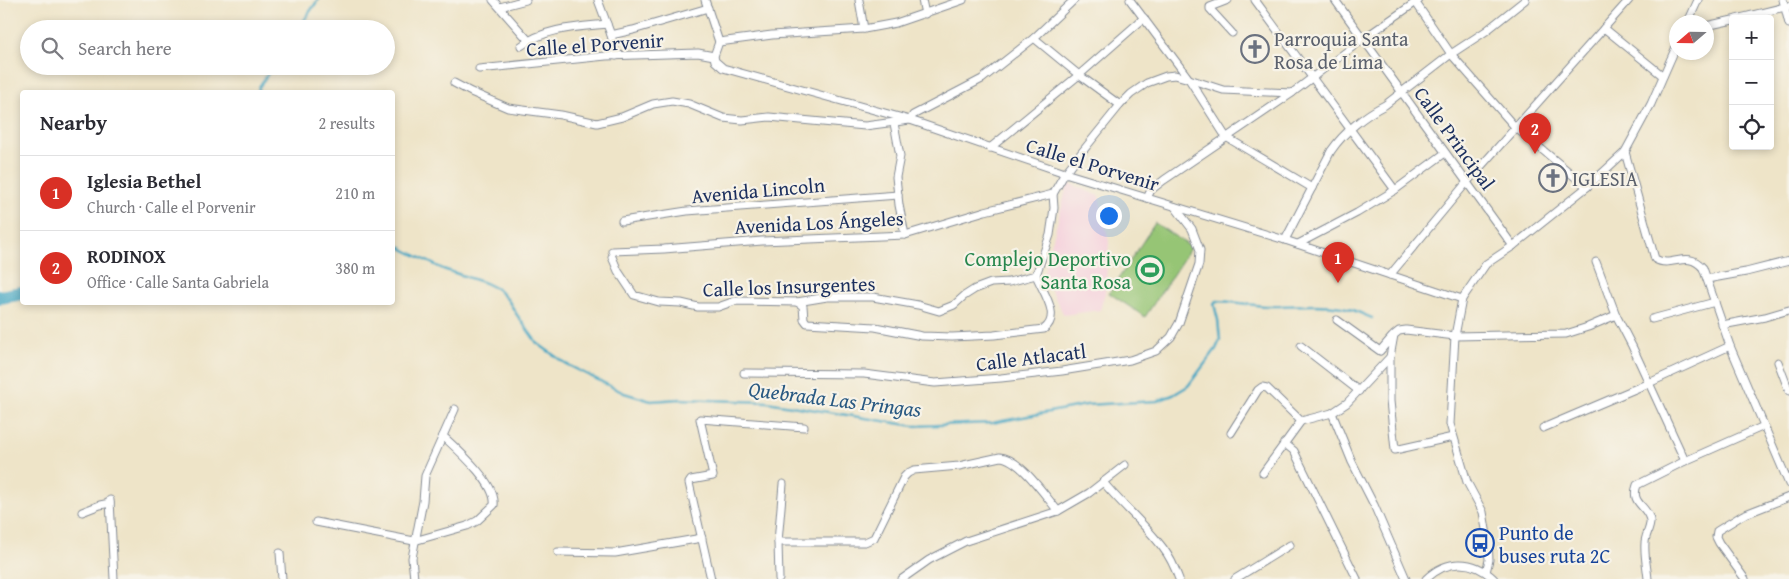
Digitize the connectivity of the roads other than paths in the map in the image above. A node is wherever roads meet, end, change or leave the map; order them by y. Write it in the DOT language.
graph roads {
  1 [pos="493,0"];
  2 [pos="526,0"];
  3 [pos="598,0"];
  4 [pos="705,0"];
  5 [pos="859,0"];
  6 [pos="922,0"];
  7 [pos="963,0"];
  8 [pos="1074,0"];
  9 [pos="1130,0"];
  10 [pos="1228,0"];
  11 [pos="1255,0"];
  12 [pos="1335,0"];
  13 [pos="1525,0"];
  14 [pos="1629,0"];
  15 [pos="1698,0"];
  16 [pos="1416,1"];
  17 [pos="1786,4"];
  18 [pos="500,7"];
  19 [pos="708,8"];
  20 [pos="925,14"];
  21 [pos="1691,15"];
  22 [pos="1748,15"];
  23 [pos="1144,18"];
  24 [pos="1729,20"];
  25 [pos="607,24"];
  26 [pos="1714,24"];
  27 [pos="1789,24"];
  28 [pos="864,28"];
  29 [pos="1604,28"];
  30 [pos="1232,34"];
  31 [pos="611,35"];
  32 [pos="1034,38"];
  33 [pos="1363,39"];
  34 [pos="528,41"];
  35 [pos="719,42"];
  36 [pos="521,46"];
  37 [pos="1451,54"];
  38 [pos="616,56"];
  39 [pos="714,58"];
  40 [pos="1670,60"];
  41 [pos="479,69"];
  42 [pos="1079,75"];
  43 [pos="1663,76"];
  44 [pos="1312,78"];
  45 [pos="1189,79"];
  46 [pos="454,83"];
  47 [pos="1401,92"];
  48 [pos="1292,93"];
  49 [pos="1120,105"];
  50 [pos="910,120"];
  51 [pos="894,123"];
  52 [pos="1515,126"];
  53 [pos="1350,130"];
  54 [pos="1226,137"];
  55 [pos="990,148"];
  56 [pos="1625,152"];
  57 [pos="1446,153"];
  58 [pos="1066,173"];
  59 [pos="1466,182"];
  60 [pos="1588,187"];
  61 [pos="1312,188"];
  62 [pos="1394,190"];
  63 [pos="1053,194"];
  64 [pos="898,195"];
  65 [pos="1147,198"];
  66 [pos="1175,206"];
  67 [pos="622,221"];
  68 [pos="905,235"];
  69 [pos="1285,240"];
  70 [pos="1298,244"];
  71 [pos="1513,246"];
  72 [pos="612,254"];
  73 [pos="1789,261"];
  74 [pos="1596,262"];
  75 [pos="1036,275"];
  76 [pos="1390,275"];
  77 [pos="1707,279"];
  78 [pos="1462,300"];
  79 [pos="797,302"];
  80 [pos="1715,302"];
  81 [pos="1789,310"];
  82 [pos="1616,315"];
  83 [pos="1652,319"];
  84 [pos="1337,320"];
  85 [pos="1722,326"];
  86 [pos="1394,335"];
  87 [pos="1455,336"];
  88 [pos="1301,346"];
  89 [pos="1730,346"];
  90 [pos="1390,357"];
  91 [pos="1778,362"];
  92 [pos="744,373"];
  93 [pos="1649,383"];
  94 [pos="1359,391"];
  95 [pos="1789,391"];
  96 [pos="455,410"];
  97 [pos="1332,412"];
  98 [pos="1302,421"];
  99 [pos="1764,426"];
  100 [pos="804,427"];
  101 [pos="1542,428"];
  102 [pos="1231,433"];
  103 [pos="443,436"];
  104 [pos="1454,437"];
  105 [pos="1284,443"];
  106 [pos="1684,461"];
  107 [pos="1125,465"];
  108 [pos="1263,473"];
  109 [pos="1103,482"];
  110 [pos="783,484"];
  111 [pos="1789,484"];
  112 [pos="1789,498"];
  113 [pos="82,512"];
  114 [pos="1058,512"];
  115 [pos="316,522"];
  116 [pos="702,538"];
  117 [pos="414,541"];
  118 [pos="778,542"];
  119 [pos="1290,545"];
  120 [pos="558,552"];
  121 [pos="280,553"];
  122 [pos="1486,572"];
  123 [pos="114,579"];
  124 [pos="282,579"];
  125 [pos="414,579"];
  126 [pos="711,579"];
  127 [pos="779,579"];
  128 [pos="902,579"];
  129 [pos="1179,579"];
  130 [pos="1235,579"];
  131 [pos="1357,579"];
  132 [pos="1406,579"];
  133 [pos="1426,579"];
  134 [pos="1494,579"];
  135 [pos="1648,579"];
  136 [pos="1745,579"];
  1 -- 18 [label="street"];
  2 -- 18 [label="street"];
  3 -- 25 [label="street"];
  4 -- 19 [label="street"];
  5 -- 28 [label="street"];
  6 -- 20 [label="street"];
  7 -- 20 [label="street"];
  8 -- 32 [label="street"];
  9 -- 23 [label="street"];
  10 -- 30 [label="street"];
  11 -- 44 [label="street"];
  12 -- 33 [label="street, Calle Principal"];
  13 -- 37 [label="street"];
  14 -- 29 [label="street"];
  15 -- 21 [label="street"];
  16 -- 33 [label="street"];
  16 -- 37 [label="street"];
  17 -- 22 [label="street"];
  17 -- 27 [label="street"];
  18 -- 34 [label="street"];
  19 -- 31 [label="street"];
  19 -- 35 [label="street"];
  20 -- 28 [label="street"];
  23 -- 42 [label="street"];
  23 -- 45 [label="street"];
  24 -- 26 [label="street"];
  25 -- 31 [label="street"];
  25 -- 34 [label="street"];
  28 -- 35 [label="street"];
  29 -- 43 [label="street"];
  29 -- 52 [label="street"];
  31 -- 38 [label="street"];
  32 -- 42 [label="street"];
  32 -- 50 [label="street"];
  33 -- 44 [label="street"];
  33 -- 47 [label="street, Calle Principal"];
  34 -- 36 [label="street"];
  35 -- 39 [label="street"];
  37 -- 47 [label="street"];
  37 -- 52 [label="street"];
  38 -- 39 [label="street, Calle el Porvenir"];
  38 -- 41 [label="street, Calle el Porvenir"];
  39 -- 50 [label="street, Calle el Porvenir"];
  40 -- 43 [label="street"];
  42 -- 49 [label="street"];
  42 -- 55 [label="street"];
  43 -- 56 [label="street"];
  44 -- 48 [label="street"];
  44 -- 53 [label="street"];
  45 -- 48 [label="street"];
  45 -- 49 [label="street"];
  45 -- 54 [label="street"];
  46 -- 51 [label="street"];
  47 -- 53 [label="street"];
  47 -- 57 [label="street, Calle Principal"];
  48 -- 54 [label="street"];
  49 -- 58 [label="street"];
  50 -- 51 [label="street"];
  50 -- 55 [label="street, Calle el Porvenir"];
  51 -- 64 [label="street"];
  52 -- 59 [label="street"];
  52 -- 60 [label="street"];
  53 -- 61 [label="street"];
  53 -- 62 [label="street"];
  54 -- 61 [label="street"];
  54 -- 65 [label="street"];
  55 -- 58 [label="street, Calle el Porvenir"];
  56 -- 60 [label="street"];
  56 -- 77 [label="street"];
  57 -- 59 [label="street, Calle Principal"];
  57 -- 62 [label="street"];
  58 -- 63 [label="street"];
  58 -- 65 [label="street, Calle el Porvenir"];
  59 -- 71 [label="street, Calle Principal"];
  59 -- 76 [label="street"];
  60 -- 71 [label="street"];
  61 -- 69 [label="street"];
  62 -- 70 [label="street"];
  63 -- 68 [label="street, Avenida Los Ángeles"];
  63 -- 75 [label="street"];
  64 -- 67 [label="street, Avenida Lincoln"];
  64 -- 68 [label="street"];
  65 -- 66 [label="street, Calle el Porvenir"];
  66 -- 69 [label="street, Calle el Porvenir"];
  66 -- 92 [label="street, Calle Atlacatl"];
  68 -- 72 [label="street, Avenida Los Ángeles"];
  69 -- 70 [label="street, Calle el Porvenir"];
  70 -- 76 [label="street, Calle el Porvenir"];
  71 -- 78 [label="street"];
  72 -- 79 [label="street, Calle los Insurgentes"];
  73 -- 77 [label="street"];
  74 -- 82 [label="street"];
  75 -- 79 [label="street, Calle los Insurgentes"];
  75 -- 79 [label="street"];
  76 -- 78 [label="street, Calle el Porvenir"];
  77 -- 80 [label="street"];
  78 -- 87 [label="street"];
  80 -- 83 [label="street"];
  80 -- 85 [label="street"];
  81 -- 85 [label="street"];
  82 -- 87 [label="street"];
  82 -- 93 [label="street"];
  84 -- 86 [label="street"];
  85 -- 89 [label="street"];
  86 -- 87 [label="street"];
  86 -- 90 [label="street"];
  87 -- 104 [label="street"];
  88 -- 94 [label="street"];
  89 -- 93 [label="street"];
  89 -- 99 [label="street"];
  90 -- 94 [label="street"];
  90 -- 104 [label="street"];
  91 -- 95 [label="street"];
  93 -- 101 [label="street"];
  93 -- 106 [label="street"];
  94 -- 97 [label="street"];
  96 -- 103 [label="street"];
  97 -- 98 [label="street"];
  97 -- 132 [label="street"];
  98 -- 102 [label="street"];
  98 -- 105 [label="street"];
  99 -- 106 [label="street"];
  99 -- 111 [label="street"];
  100 -- 116 [label="street"];
  103 -- 117 [label="street"];
  103 -- 117 [label="street"];
  104 -- 122 [label="street"];
  105 -- 108 [label="street"];
  105 -- 131 [label="street"];
  106 -- 135 [label="street"];
  107 -- 109 [label="street"];
  109 -- 114 [label="street"];
  109 -- 129 [label="street"];
  110 -- 118 [label="street"];
  112 -- 136 [label="street"];
  113 -- 123 [label="street"];
  114 -- 118 [label="street"];
  114 -- 128 [label="street"];
  115 -- 117 [label="street"];
  116 -- 120 [label="street"];
  116 -- 126 [label="street"];
  117 -- 125 [label="street"];
  118 -- 127 [label="street"];
  119 -- 130 [label="street"];
  121 -- 124 [label="street"];
  122 -- 133 [label="street"];
  122 -- 134 [label="street"];
}
